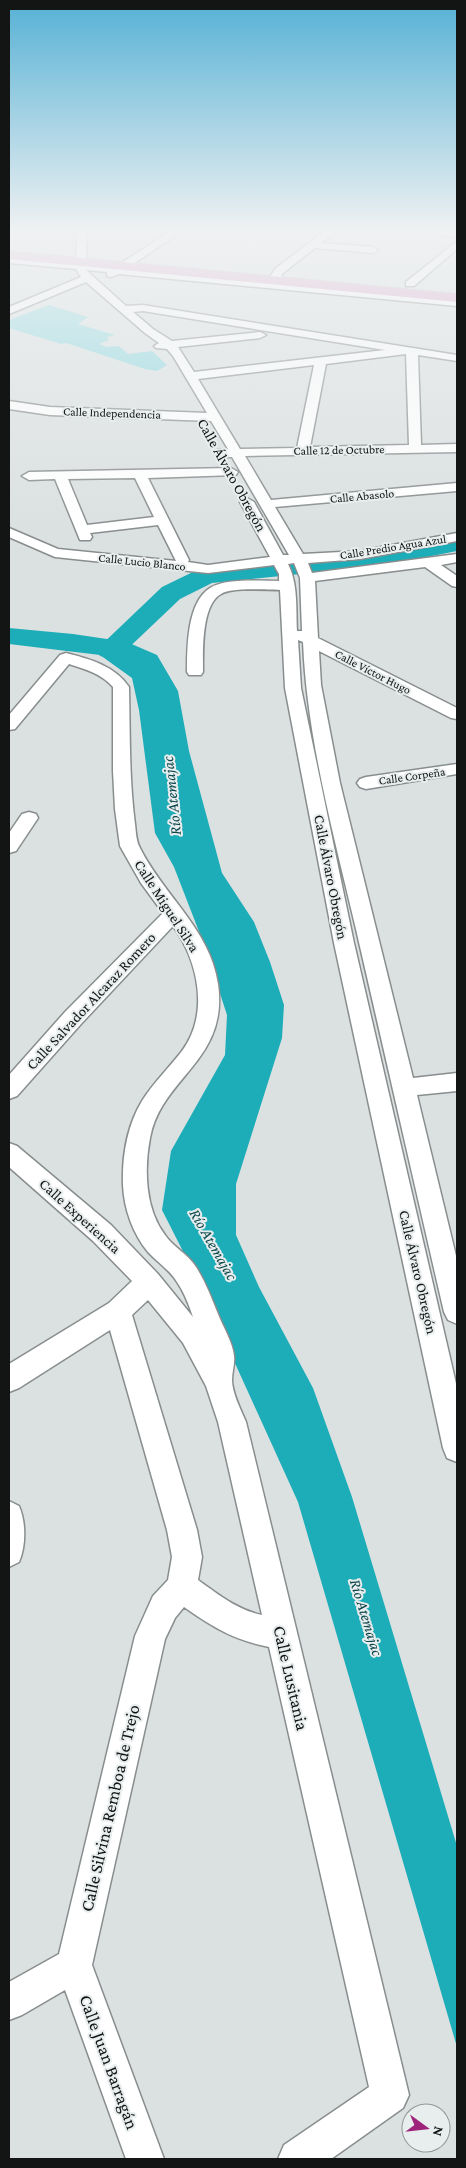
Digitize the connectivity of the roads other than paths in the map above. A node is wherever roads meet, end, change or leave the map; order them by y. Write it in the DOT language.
graph roads {
  1 [pos="150,331"];
  2 [pos="283,331"];
  3 [pos="288,332"];
  4 [pos="165,346"];
  5 [pos="412,350"];
  6 [pos="457,358"];
  7 [pos="322,361"];
  8 [pos="191,376"];
  9 [pos="9,405"];
  10 [pos="200,416"];
  11 [pos="215,417"];
  12 [pos="208,431"];
  13 [pos="415,448"];
  14 [pos="457,448"];
  15 [pos="218,449"];
  16 [pos="303,451"];
  17 [pos="236,452"];
  18 [pos="140,474"];
  19 [pos="60,475"];
  20 [pos="28,476"];
  21 [pos="235,480"];
  22 [pos="457,487"];
  23 [pos="266,504"];
  24 [pos="162,520"];
  25 [pos="9,532"];
  26 [pos="457,537"];
  27 [pos="457,558"];
  28 [pos="182,560"];
  29 [pos="429,563"];
  30 [pos="293,570"];
  31 [pos="457,583"];
  32 [pos="288,630"];
  33 [pos="310,640"];
  34 [pos="195,672"];
  35 [pos="456,713"];
  36 [pos="9,725"];
  37 [pos="457,769"];
  38 [pos="366,783"];
  39 [pos="29,818"];
  40 [pos="10,842"];
  41 [pos="174,913"];
  42 [pos="457,1082"];
  43 [pos="403,1088"];
  44 [pos="9,1090"];
  45 [pos="9,1153"];
  46 [pos="149,1282"];
  47 [pos="118,1311"];
  48 [pos="457,1312"];
  49 [pos="9,1379"];
  50 [pos="218,1382"];
  51 [pos="457,1448"];
  52 [pos="9,1516"];
  53 [pos="9,1552"];
  54 [pos="182,1588"];
  55 [pos="281,1634"];
  56 [pos="74,1965"];
  57 [pos="9,2002"];
  58 [pos="144,2159"];
  59 [pos="298,2159"];
  1 -- 4 [label="street, Calle Álvaro Obregón"];
  2 -- 3 [label="street"];
  3 -- 4 [label="street"];
  3 -- 5 [label="street"];
  4 -- 8 [label="street, Calle Álvaro Obregón"];
  4 -- 10 [label="street, Calle Álvaro Obregón"];
  5 -- 6 [label="street"];
  5 -- 7 [label="street"];
  5 -- 13 [label="street"];
  7 -- 8 [label="street"];
  7 -- 16 [label="street"];
  8 -- 11 [label="street, Calle Álvaro Obregón"];
  9 -- 10 [label="street, Calle Independencia"];
  10 -- 11 [label="street, Calle Independencia"];
  10 -- 12 [label="street, Calle Álvaro Obregón"];
  11 -- 17 [label="street, Calle Álvaro Obregón"];
  13 -- 14 [label="street, Calle 12 de Octubre"];
  13 -- 16 [label="street, Calle 12 de Octubre"];
  15 -- 17 [label="street, Calle 12 de Octubre"];
  15 -- 21 [label="street, Calle Álvaro Obregón"];
  16 -- 17 [label="street, Calle 12 de Octubre"];
  17 -- 23 [label="street, Calle Álvaro Obregón"];
  18 -- 19 [label="street"];
  18 -- 21 [label="street"];
  18 -- 24 [label="street"];
  19 -- 20 [label="street"];
  19 -- 24 [label="street"];
  21 -- 30 [label="street, Calle Álvaro Obregón"];
  22 -- 23 [label="street, Calle Abasolo"];
  23 -- 30 [label="street, Calle Álvaro Obregón"];
  24 -- 28 [label="street"];
  25 -- 30 [label="street, Calle Lucio Blanco"];
  26 -- 30 [label="street, Calle Predio Agua Azul"];
  27 -- 29 [label="street, Calle Predio Agua Azul"];
  29 -- 30 [label="street, Calle Predio Agua Azul"];
  29 -- 31 [label="street"];
  30 -- 32 [label="street, Calle Álvaro Obregón"];
  30 -- 33 [label="street, Calle Álvaro Obregón"];
  30 -- 34 [label="street"];
  32 -- 33 [label="street, Calle Víctor Hugo"];
  32 -- 51 [label="street, Calle Álvaro Obregón"];
  33 -- 35 [label="street, Calle Víctor Hugo"];
  33 -- 43 [label="street, Calle Álvaro Obregón"];
  36 -- 41 [label="street, Calle Miguel Silva"];
  37 -- 38 [label="street, Calle Corpeña"];
  39 -- 40 [label="street"];
  41 -- 44 [label="street, Calle Salvador Alcaraz Romero"];
  41 -- 50 [label="street, Calle Miguel Silva"];
  42 -- 43 [label="street"];
  43 -- 48 [label="street, Calle Álvaro Obregón"];
  45 -- 46 [label="street, Calle Experiencia"];
  46 -- 47 [label="street"];
  46 -- 50 [label="street, Calle Lusitania"];
  47 -- 49 [label="street"];
  47 -- 54 [label="street"];
  50 -- 55 [label="street, Calle Lusitania"];
  52 -- 53 [label="street"];
  54 -- 55 [label="street"];
  54 -- 56 [label="street, Calle Silvina Remboa de Trejo"];
  55 -- 59 [label="street, Calle Lusitania"];
  56 -- 57 [label="street"];
  56 -- 58 [label="street, Calle Juan Barragán"];
}
